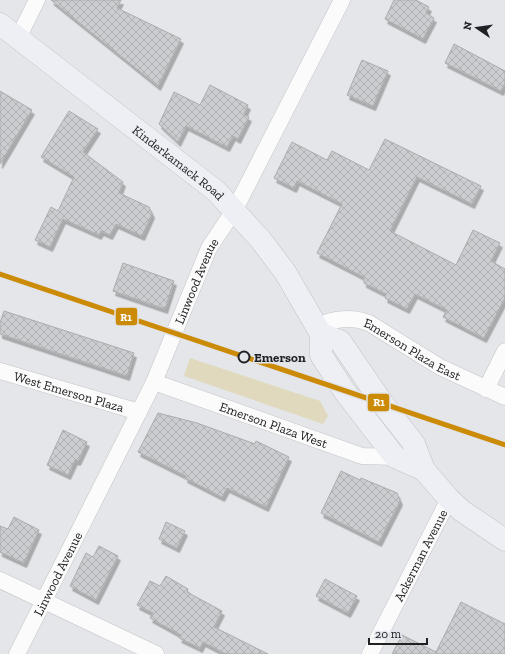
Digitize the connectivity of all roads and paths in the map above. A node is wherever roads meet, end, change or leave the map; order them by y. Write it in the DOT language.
graph roads {
  1 [pos="36,0"];
  2 [pos="342,0"];
  3 [pos="0,24"];
  4 [pos="18,38"];
  5 [pos="235,209"];
  6 [pos="319,330"];
  7 [pos="505,351"];
  8 [pos="0,371"];
  9 [pos="154,382"];
  10 [pos="486,389"];
  11 [pos="505,397"];
  12 [pos="139,412"];
  13 [pos="395,457"];
  14 [pos="424,470"];
  15 [pos="449,499"];
  16 [pos="505,540"];
  17 [pos="0,580"];
  18 [pos="44,601"];
  19 [pos="17,654"];
  20 [pos="156,654"];
  21 [pos="370,654"];
  1 -- 4 [label="street"];
  2 -- 5 [label="street, Linwood Avenue"];
  3 -- 4 [label="main road, Kinderkamack Road"];
  4 -- 5 [label="main road, Kinderkamack Road"];
  5 -- 6 [label="main road, Kinderkamack Road"];
  5 -- 9 [label="street, Linwood Avenue"];
  6 -- 10 [label="street, Emerson Plaza East"];
  6 -- 13 [label="main road, Kinderkamack Road"];
  6 -- 14 [label="main road, Kinderkamack Road"];
  7 -- 10 [label="street"];
  8 -- 12 [label="street, West Emerson Plaza"];
  9 -- 12 [label="street, Linwood Avenue"];
  9 -- 13 [label="street, Emerson Plaza West"];
  10 -- 11 [label="street, Emerson Plaza East"];
  12 -- 18 [label="street, Linwood Avenue"];
  13 -- 14 [label="main road, Kinderkamack Road"];
  14 -- 15 [label="main road, Kinderkamack Road"];
  15 -- 16 [label="main road, Kinderkamack Road"];
  15 -- 21 [label="street, Ackerman Avenue"];
  17 -- 18 [label="street"];
  18 -- 19 [label="street, Linwood Avenue"];
  18 -- 20 [label="street"];
}
